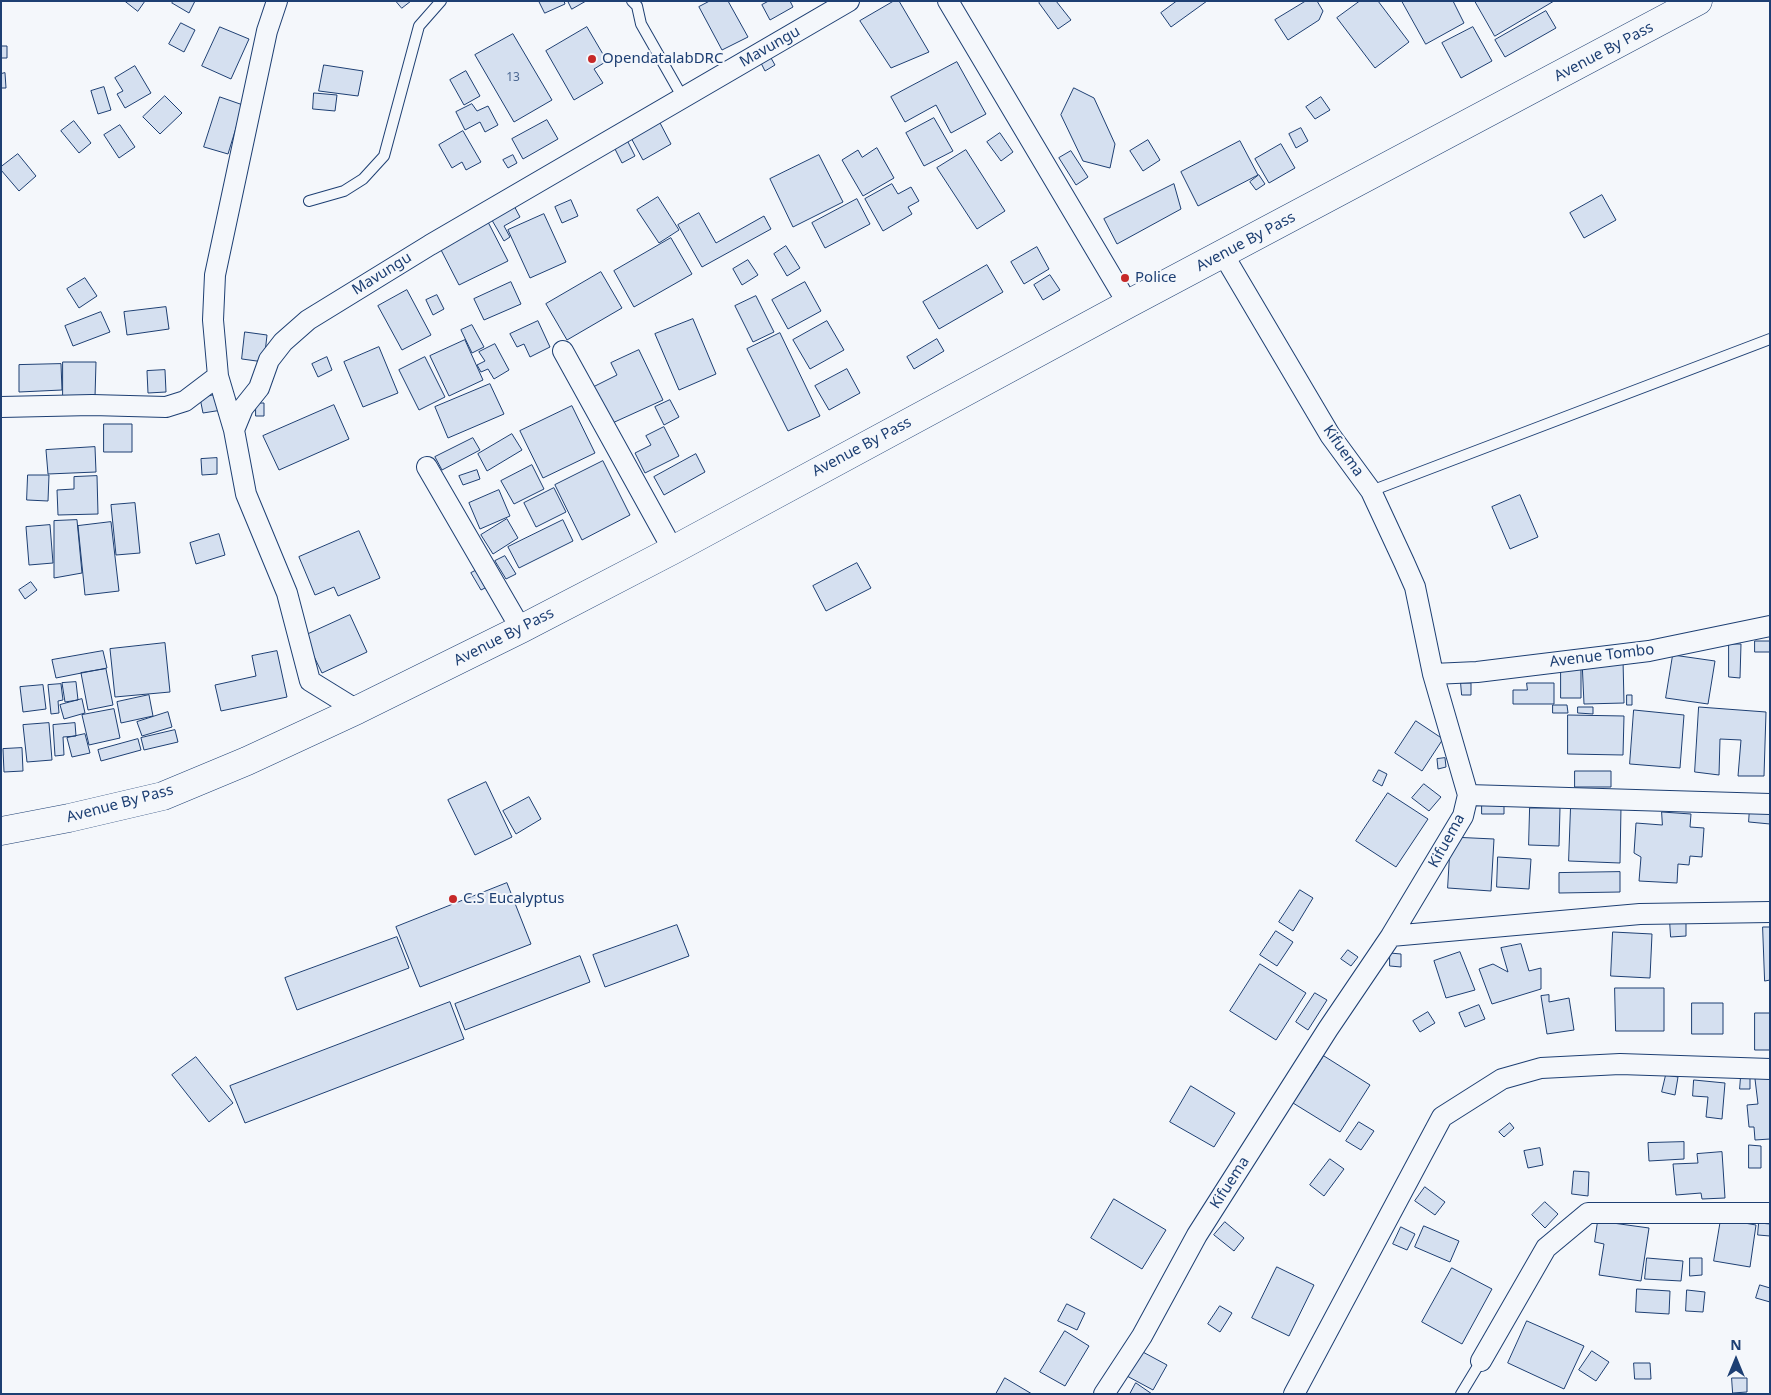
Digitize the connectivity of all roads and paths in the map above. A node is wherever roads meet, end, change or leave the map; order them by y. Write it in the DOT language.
graph roads {
  1 [pos="277,1"];
  2 [pos="440,1"];
  3 [pos="632,1"];
  4 [pos="849,1"];
  5 [pos="948,1"];
  6 [pos="1698,1"];
  7 [pos="683,98"];
  8 [pos="309,201"];
  9 [pos="1223,254"];
  10 [pos="1128,304"];
  11 [pos="1770,339"];
  12 [pos="563,351"];
  13 [pos="218,376"];
  14 [pos="1,407"];
  15 [pos="234,430"];
  16 [pos="428,467"];
  17 [pos="1372,491"];
  18 [pos="673,550"];
  19 [pos="1770,626"];
  20 [pos="521,629"];
  21 [pos="1433,674"];
  22 [pos="357,710"];
  23 [pos="1468,795"];
  24 [pos="1770,804"];
  25 [pos="1,831"];
  26 [pos="1770,912"];
  27 [pos="1391,936"];
  28 [pos="1770,1069"];
  29 [pos="1770,1213"];
  30 [pos="1481,1361"];
  31 [pos="1104,1394"];
  32 [pos="1294,1394"];
  33 [pos="1461,1394"];
  1 -- 13 [label="street"];
  2 -- 8 [label="lane"];
  3 -- 7 [label="lane"];
  4 -- 7 [label="street, Mavungu"];
  5 -- 10 [label="street"];
  6 -- 9 [label="highway, Avenue By Pass"];
  7 -- 15 [label="street, Mavungu"];
  9 -- 10 [label="highway, Avenue By Pass"];
  9 -- 17 [label="street, Kifuema"];
  10 -- 18 [label="highway, Avenue By Pass"];
  11 -- 17 [label="lane"];
  12 -- 18 [label="street"];
  13 -- 14 [label="street"];
  13 -- 15 [label="street"];
  15 -- 22 [label="street"];
  16 -- 20 [label="street"];
  17 -- 21 [label="street, Kifuema"];
  18 -- 20 [label="highway, Avenue By Pass"];
  19 -- 21 [label="street, Avenue Tombo"];
  20 -- 22 [label="highway, Avenue By Pass"];
  21 -- 23 [label="street, Kifuema"];
  22 -- 25 [label="highway, Avenue By Pass"];
  23 -- 24 [label="street"];
  23 -- 27 [label="street, Kifuema"];
  26 -- 27 [label="street"];
  27 -- 31 [label="street, Kifuema"];
  28 -- 32 [label="street"];
  29 -- 30 [label="street"];
  30 -- 33 [label="lane"];
}
